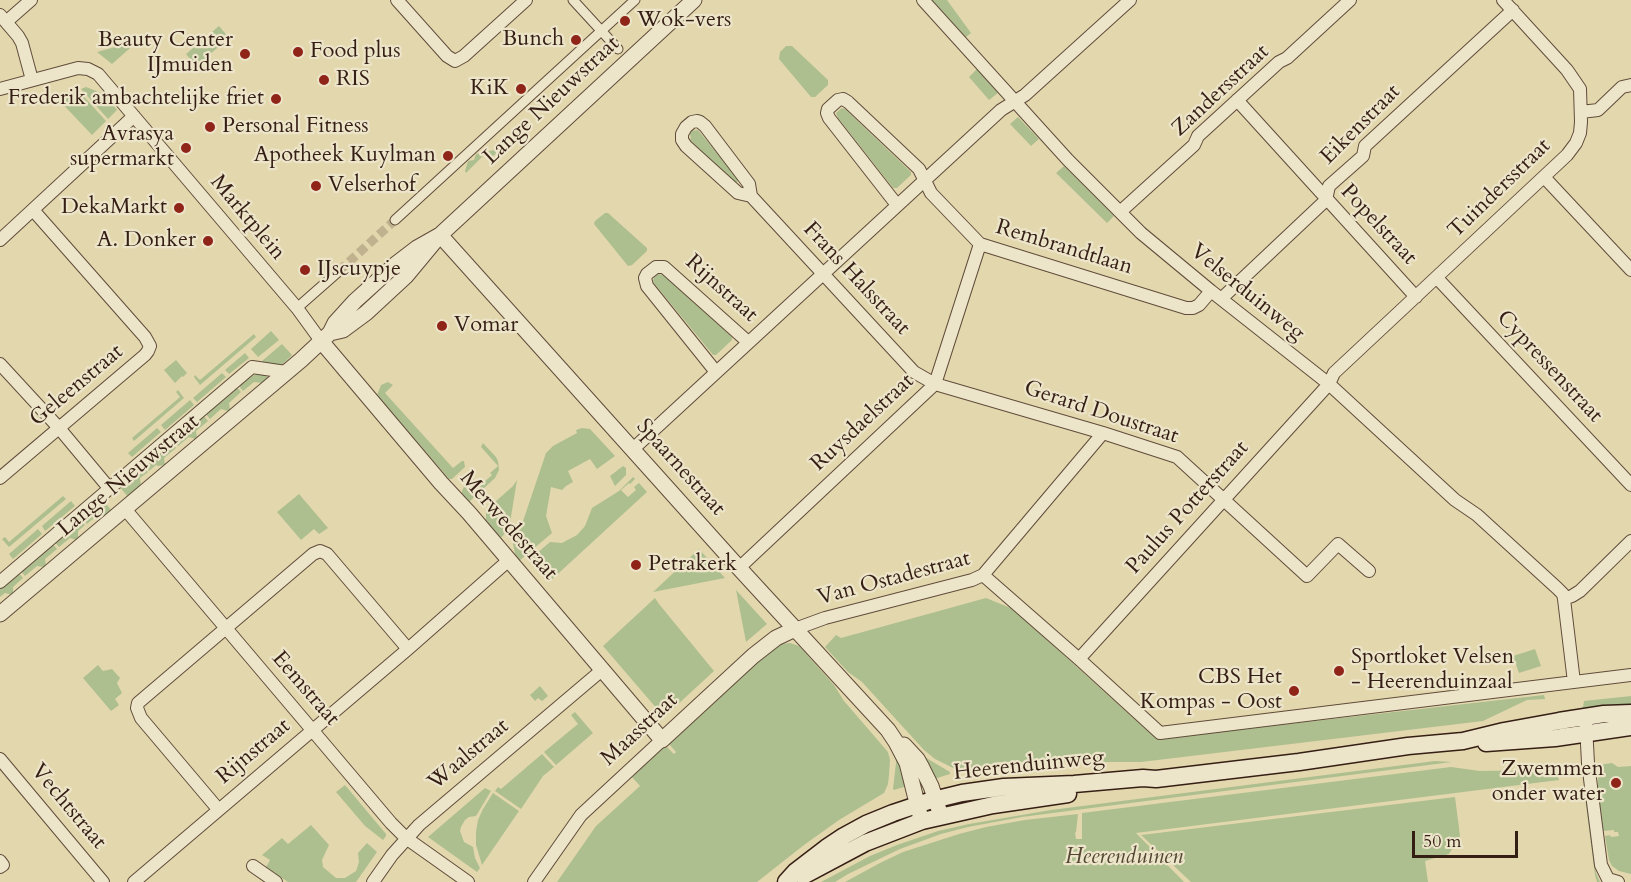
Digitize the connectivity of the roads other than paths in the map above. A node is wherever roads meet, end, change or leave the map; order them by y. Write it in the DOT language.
graph roads {
  1 [pos="31,0"];
  2 [pos="397,0"];
  3 [pos="526,0"];
  4 [pos="573,0"];
  5 [pos="634,0"];
  6 [pos="694,0"];
  7 [pos="923,0"];
  8 [pos="1130,0"];
  9 [pos="1350,0"];
  10 [pos="1503,0"];
  11 [pos="1513,10"];
  12 [pos="3,18"];
  13 [pos="602,31"];
  14 [pos="618,49"];
  15 [pos="32,80"];
  16 [pos="1631,85"];
  17 [pos="0,89"];
  18 [pos="1237,100"];
  19 [pos="1014,102"];
  20 [pos="1581,112"];
  21 [pos="137,120"];
  22 [pos="1544,177"];
  23 [pos="925,181"];
  24 [pos="751,195"];
  25 [pos="1326,200"];
  26 [pos="897,205"];
  27 [pos="33,210"];
  28 [pos="1120,213"];
  29 [pos="395,220"];
  30 [pos="440,236"];
  31 [pos="0,240"];
  32 [pos="980,244"];
  33 [pos="1631,270"];
  34 [pos="339,271"];
  35 [pos="823,274"];
  36 [pos="1437,278"];
  37 [pos="1216,295"];
  38 [pos="1416,297"];
  39 [pos="297,308"];
  40 [pos="326,337"];
  41 [pos="748,342"];
  42 [pos="0,364"];
  43 [pos="286,372"];
  44 [pos="716,372"];
  45 [pos="935,384"];
  46 [pos="1329,384"];
  47 [pos="59,428"];
  48 [pos="1103,433"];
  49 [pos="633,449"];
  50 [pos="0,478"];
  51 [pos="1631,485"];
  52 [pos="110,488"];
  53 [pos="1224,500"];
  54 [pos="125,509"];
  55 [pos="1631,541"];
  56 [pos="509,560"];
  57 [pos="739,568"];
  58 [pos="1369,571"];
  59 [pos="983,575"];
  60 [pos="0,582"];
  61 [pos="1564,599"];
  62 [pos="0,614"];
  63 [pos="226,629"];
  64 [pos="795,629"];
  65 [pos="408,649"];
  66 [pos="1079,659"];
  67 [pos="603,670"];
  68 [pos="1631,675"];
  69 [pos="1574,682"];
  70 [pos="1631,712"];
  71 [pos="1585,717"];
  72 [pos="1631,727"];
  73 [pos="313,730"];
  74 [pos="888,730"];
  75 [pos="1586,734"];
  76 [pos="662,740"];
  77 [pos="1463,741"];
  78 [pos="0,759"];
  79 [pos="1156,778"];
  80 [pos="936,799"];
  81 [pos="218,809"];
  82 [pos="920,813"];
  83 [pos="941,816"];
  84 [pos="406,838"];
  85 [pos="0,861"];
  86 [pos="253,866"];
  87 [pos="0,867"];
  88 [pos="98,880"];
  89 [pos="134,882"];
  90 [pos="276,882"];
  91 [pos="374,882"];
  92 [pos="468,882"];
  93 [pos="534,882"];
  94 [pos="786,882"];
  95 [pos="791,882"];
  96 [pos="1618,882"];
  1 -- 12 [label="street"];
  2 -- 3 [label="street"];
  4 -- 13 [label="street"];
  5 -- 13 [label="street"];
  6 -- 30 [label="street, Lange Nieuwstraat"];
  7 -- 19 [label="street, Velserduinweg"];
  8 -- 19 [label="street, Rijnstraat"];
  9 -- 18 [label="street, Zandersstraat"];
  10 -- 11 [label="street, Tuindersstraat"];
  11 -- 20 [label="street, Tuindersstraat"];
  11 -- 25 [label="street, Eikenstraat"];
  12 -- 15 [label="street"];
  13 -- 14 [label="street"];
  13 -- 29 [label="street"];
  15 -- 17 [label="street"];
  15 -- 21 [label="street, Marktplein"];
  16 -- 20 [label="street"];
  18 -- 25 [label="street, Popelstraat"];
  18 -- 28 [label="street, Zandersstraat"];
  19 -- 23 [label="street, Rijnstraat"];
  19 -- 28 [label="street, Velserduinweg"];
  20 -- 22 [label="street, Tuindersstraat"];
  21 -- 27 [label="street"];
  21 -- 39 [label="street, Marktplein"];
  22 -- 33 [label="street"];
  22 -- 36 [label="street, Tuindersstraat"];
  23 -- 26 [label="street, Rijnstraat"];
  23 -- 26 [label="street"];
  23 -- 32 [label="street, Rembrandtlaan"];
  24 -- 24 [label="street, Frans Halsstraat"];
  24 -- 35 [label="street, Frans Halsstraat"];
  25 -- 37 [label="street, Eikenstraat"];
  25 -- 38 [label="street, Popelstraat"];
  26 -- 35 [label="street, Rijnstraat"];
  27 -- 31 [label="street"];
  27 -- 47 [label="street, Geleenstraat"];
  28 -- 37 [label="street, Velserduinweg"];
  30 -- 40 [label="street, Lange Nieuwstraat"];
  30 -- 49 [label="street, Spaarnestraat"];
  32 -- 37 [label="street, Rembrandtlaan"];
  32 -- 45 [label="street, Ruysdaelstraat"];
  34 -- 39 [label="street"];
  35 -- 41 [label="street, Rijnstraat"];
  35 -- 45 [label="street, Frans Halsstraat"];
  36 -- 38 [label="street, Tuindersstraat"];
  36 -- 51 [label="street, Cypressenstraat"];
  37 -- 46 [label="street, Velserduinweg"];
  38 -- 46 [label="street, Tuindersstraat"];
  39 -- 40 [label="street, Marktplein"];
  40 -- 43 [label="street, Lange Nieuwstraat"];
  40 -- 56 [label="street, Merwedestraat"];
  41 -- 44 [label="street, Rijnstraat"];
  41 -- 44 [label="street, Rijnstraat"];
  42 -- 47 [label="street"];
  43 -- 52 [label="street, Lange Nieuwstraat"];
  43 -- 54 [label="street, Lange Nieuwstraat"];
  44 -- 49 [label="street, Rijnstraat"];
  45 -- 48 [label="street, Gerard Doustraat"];
  45 -- 57 [label="street, Ruysdaelstraat"];
  46 -- 53 [label="street, Paulus Potterstraat"];
  46 -- 61 [label="street, Velserduinweg"];
  47 -- 50 [label="street, Geleenstraat"];
  47 -- 52 [label="street"];
  48 -- 53 [label="street, Gerard Doustraat"];
  48 -- 59 [label="street"];
  49 -- 57 [label="street, Spaarnestraat"];
  52 -- 60 [label="street, Lange Nieuwstraat"];
  53 -- 58 [label="street, Gerard Doustraat"];
  53 -- 66 [label="street, Paulus Potterstraat"];
  54 -- 62 [label="street, Lange Nieuwstraat"];
  54 -- 63 [label="street, Eemstraat"];
  55 -- 61 [label="street"];
  56 -- 65 [label="street, Rijnstraat"];
  56 -- 67 [label="street, Merwedestraat"];
  57 -- 64 [label="street, Spaarnestraat"];
  59 -- 64 [label="street, Van Ostadestraat"];
  59 -- 66 [label="street, Van Ostadestraat"];
  61 -- 69 [label="street"];
  63 -- 65 [label="street"];
  63 -- 73 [label="street, Eemstraat"];
  63 -- 81 [label="street"];
  64 -- 74 [label="street, Spaarnestraat"];
  64 -- 76 [label="street, Maasstraat"];
  65 -- 73 [label="street, Rijnstraat"];
  66 -- 69 [label="street, Van Ostadestraat"];
  67 -- 76 [label="street, Merwedestraat"];
  67 -- 84 [label="street, Waalstraat"];
  68 -- 69 [label="street"];
  70 -- 71 [label="main road, Heerenduinweg"];
  71 -- 75 [label="street"];
  71 -- 77 [label="main road, Heerenduinweg"];
  72 -- 75 [label="main road, Heerenduinweg"];
  73 -- 81 [label="street, Rijnstraat"];
  73 -- 84 [label="street, Eemstraat"];
  74 -- 80 [label="street, Spaarnestraat"];
  74 -- 82 [label="street, Spaarnestraat"];
  75 -- 77 [label="main road, Heerenduinweg"];
  75 -- 96 [label="street"];
  76 -- 93 [label="street, Maasstraat"];
  77 -- 79 [label="main road, Heerenduinweg"];
  78 -- 88 [label="street, Vechtstraat"];
  79 -- 80 [label="main road, Heerenduinweg"];
  79 -- 83 [label="main road, Heerenduinweg"];
  80 -- 82 [label="main road, Heerenduinweg"];
  80 -- 83 [label="street, Spaarnestraat"];
  81 -- 89 [label="street, Rijnstraat"];
  82 -- 83 [label="main road, Heerenduinweg"];
  82 -- 94 [label="main road, Heerenduinweg"];
  82 -- 95 [label="main road, Heerenduinweg"];
  84 -- 91 [label="street, Waalstraat"];
  84 -- 92 [label="street, Eemstraat"];
  85 -- 87 [label="street"];
  86 -- 90 [label="street"];
}
